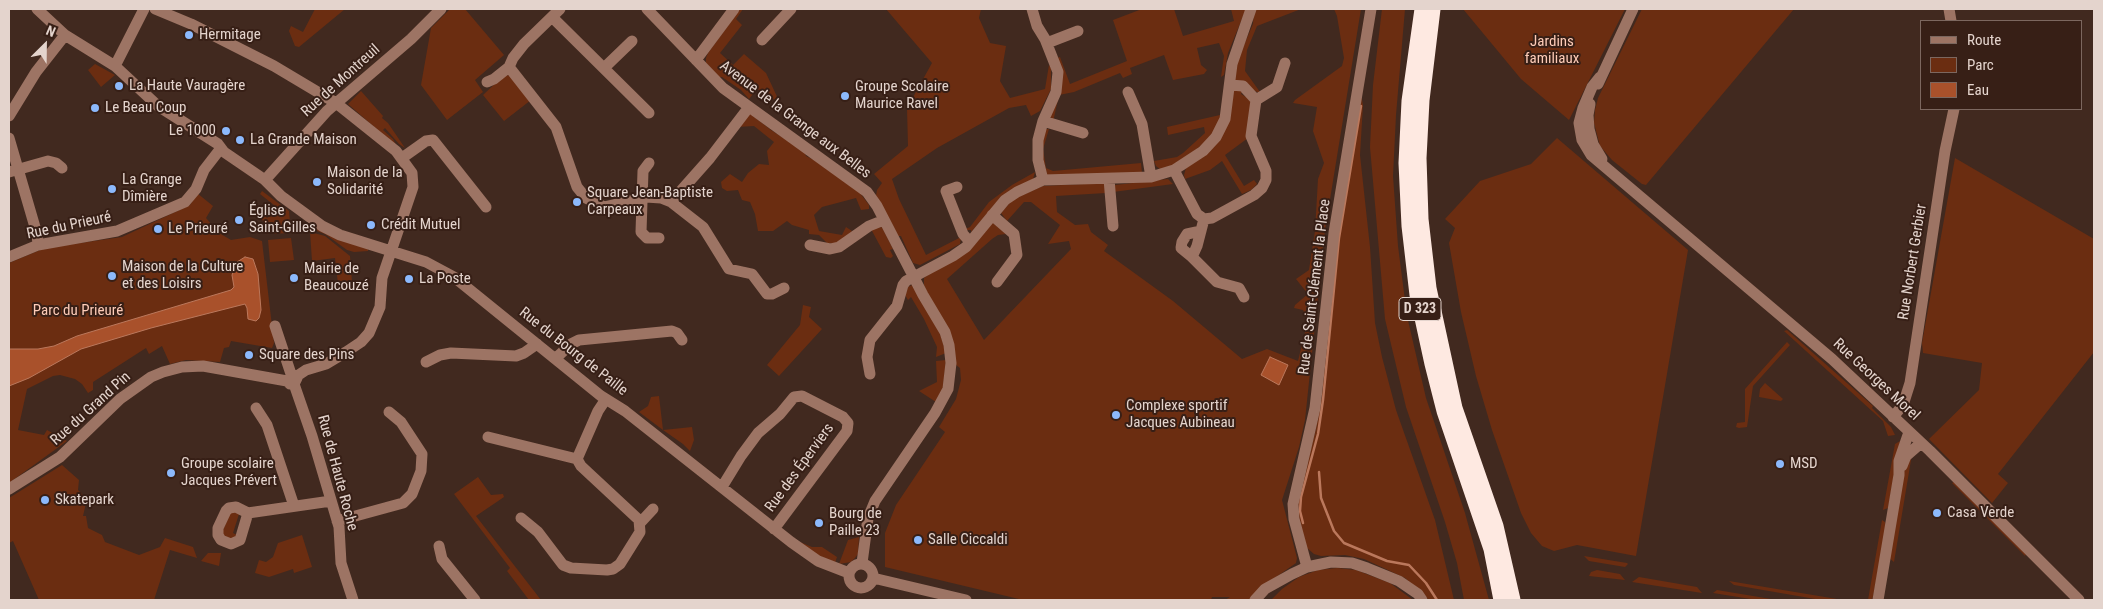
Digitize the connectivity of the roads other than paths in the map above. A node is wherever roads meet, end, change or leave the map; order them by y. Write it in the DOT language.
graph roads {
  1 [pos="37,9"];
  2 [pos="144,9"];
  3 [pos="155,9"];
  4 [pos="441,9"];
  5 [pos="647,9"];
  6 [pos="734,9"];
  7 [pos="1032,9"];
  8 [pos="1251,9"];
  9 [pos="1371,9"];
  10 [pos="1422,9"];
  11 [pos="1433,9"];
  12 [pos="1633,9"];
  13 [pos="787,10"];
  14 [pos="556,13"];
  15 [pos="1078,32"];
  16 [pos="65,34"];
  17 [pos="762,40"];
  18 [pos="632,41"];
  19 [pos="1047,43"];
  20 [pos="696,60"];
  21 [pos="1285,63"];
  22 [pos="115,66"];
  23 [pos="510,67"];
  24 [pos="604,68"];
  25 [pos="487,82"];
  26 [pos="1230,85"];
  27 [pos="1128,92"];
  28 [pos="1256,100"];
  29 [pos="336,103"];
  30 [pos="749,107"];
  31 [pos="10,109"];
  32 [pos="1954,110"];
  33 [pos="649,113"];
  34 [pos="1043,121"];
  35 [pos="1083,133"];
  36 [pos="9,138"];
  37 [pos="222,150"];
  38 [pos="402,158"];
  39 [pos="649,163"];
  40 [pos="62,168"];
  41 [pos="1174,170"];
  42 [pos="13,171"];
  43 [pos="1150,177"];
  44 [pos="1109,179"];
  45 [pos="265,180"];
  46 [pos="1043,180"];
  47 [pos="956,186"];
  48 [pos="641,198"];
  49 [pos="671,202"];
  50 [pos="486,207"];
  51 [pos="992,215"];
  52 [pos="884,220"];
  53 [pos="1204,220"];
  54 [pos="1113,226"];
  55 [pos="659,238"];
  56 [pos="970,242"];
  57 [pos="38,245"];
  58 [pos="810,246"];
  59 [pos="391,251"];
  60 [pos="9,257"];
  61 [pos="914,276"];
  62 [pos="997,282"];
  63 [pos="784,288"];
  64 [pos="1244,297"];
  65 [pos="275,326"];
  66 [pos="682,340"];
  67 [pos="537,344"];
  68 [pos="556,358"];
  69 [pos="426,362"];
  70 [pos="870,374"];
  71 [pos="292,379"];
  72 [pos="606,399"];
  73 [pos="256,408"];
  74 [pos="389,412"];
  75 [pos="1893,417"];
  76 [pos="1909,432"];
  77 [pos="488,436"];
  78 [pos="1921,443"];
  79 [pos="577,459"];
  80 [pos="1899,475"];
  81 [pos="722,487"];
  82 [pos="9,489"];
  83 [pos="331,501"];
  84 [pos="294,506"];
  85 [pos="653,509"];
  86 [pos="248,513"];
  87 [pos="521,518"];
  88 [pos="337,521"];
  89 [pos="640,523"];
  90 [pos="774,529"];
  91 [pos="439,546"];
  92 [pos="862,563"];
  93 [pos="1307,566"];
  94 [pos="849,573"];
  95 [pos="1292,574"];
  96 [pos="873,578"];
  97 [pos="861,588"];
  98 [pos="350,600"];
  99 [pos="475,600"];
  100 [pos="860,600"];
  101 [pos="966,600"];
  102 [pos="1255,600"];
  103 [pos="1264,600"];
  104 [pos="1422,600"];
  105 [pos="1501,600"];
  106 [pos="1513,600"];
  107 [pos="1878,600"];
  108 [pos="2079,600"];
  1 -- 16 [label="street, Rue du Bourg de Paille"];
  2 -- 22 [label="street"];
  3 -- 29 [label="street"];
  4 -- 29 [label="street, Rue de Montreuil"];
  5 -- 20 [label="street, Avenue de la Grange aux Belles"];
  6 -- 20 [label="street"];
  7 -- 19 [label="street"];
  8 -- 26 [label="street"];
  9 -- 93 [label="street, Rue de Saint-Clément la Place"];
  10 -- 105 [label="highway, D 323"];
  11 -- 106 [label="highway, D 323"];
  12 -- 75 [label="street, Rue Georges Morel"];
  13 -- 17 [label="street"];
  14 -- 23 [label="street"];
  14 -- 24 [label="street"];
  15 -- 19 [label="street"];
  16 -- 22 [label="street, Rue du Bourg de Paille"];
  16 -- 31 [label="street"];
  18 -- 24 [label="street"];
  19 -- 34 [label="street"];
  20 -- 30 [label="street, Avenue de la Grange aux Belles"];
  21 -- 28 [label="street"];
  22 -- 37 [label="street, Rue du Bourg de Paille"];
  23 -- 25 [label="street"];
  23 -- 48 [label="street"];
  24 -- 33 [label="street"];
  26 -- 28 [label="street"];
  26 -- 41 [label="street"];
  27 -- 43 [label="street"];
  28 -- 53 [label="street"];
  29 -- 38 [label="street"];
  29 -- 45 [label="street, Rue de Montreuil"];
  30 -- 49 [label="street"];
  30 -- 52 [label="street, Avenue de la Grange aux Belles"];
  32 -- 75 [label="street, Rue Norbert Gerbier"];
  34 -- 35 [label="street"];
  34 -- 46 [label="street"];
  36 -- 42 [label="street"];
  37 -- 45 [label="street, Rue du Bourg de Paille"];
  37 -- 57 [label="street, Rue du Prieuré"];
  38 -- 50 [label="street"];
  38 -- 59 [label="street"];
  39 -- 48 [label="street"];
  40 -- 42 [label="street"];
  41 -- 43 [label="street"];
  41 -- 53 [label="street"];
  42 -- 57 [label="street"];
  43 -- 44 [label="street"];
  44 -- 46 [label="street"];
  44 -- 54 [label="street"];
  45 -- 59 [label="street, Rue du Bourg de Paille"];
  46 -- 51 [label="street"];
  47 -- 56 [label="street"];
  48 -- 49 [label="street"];
  48 -- 55 [label="street"];
  49 -- 63 [label="street"];
  51 -- 56 [label="street"];
  51 -- 62 [label="street"];
  52 -- 58 [label="street"];
  52 -- 61 [label="street, Avenue de la Grange aux Belles"];
  53 -- 64 [label="street"];
  56 -- 61 [label="street"];
  57 -- 60 [label="street, Rue du Prieuré"];
  59 -- 67 [label="street, Rue du Bourg de Paille"];
  59 -- 71 [label="street"];
  61 -- 70 [label="street"];
  61 -- 92 [label="street, Avenue de la Grange aux Belles"];
  65 -- 71 [label="street, Rue de Haute Roche"];
  66 -- 68 [label="street"];
  67 -- 68 [label="street, Rue du Bourg de Paille"];
  67 -- 69 [label="street"];
  68 -- 72 [label="street, Rue du Bourg de Paille"];
  71 -- 82 [label="street, Rue du Grand Pin"];
  71 -- 83 [label="street, Rue de Haute Roche"];
  72 -- 79 [label="street"];
  72 -- 81 [label="street, Rue du Bourg de Paille"];
  73 -- 84 [label="street"];
  74 -- 88 [label="street"];
  75 -- 76 [label="street, Rue Georges Morel"];
  76 -- 78 [label="street, Rue Georges Morel"];
  76 -- 80 [label="street"];
  77 -- 79 [label="street"];
  78 -- 80 [label="street"];
  78 -- 108 [label="street, Rue Georges Morel"];
  79 -- 89 [label="street"];
  80 -- 107 [label="street"];
  81 -- 90 [label="street, Rue du Bourg de Paille"];
  81 -- 90 [label="street, Rue des Éperviers"];
  83 -- 84 [label="street"];
  83 -- 88 [label="street, Rue de Haute Roche"];
  84 -- 86 [label="street"];
  85 -- 89 [label="street"];
  87 -- 89 [label="street"];
  88 -- 98 [label="street, Rue de Haute Roche"];
  90 -- 94 [label="street, Rue du Bourg de Paille"];
  91 -- 99 [label="street"];
  92 -- 94 [label="street"];
  92 -- 96 [label="street"];
  93 -- 95 [label="street"];
  93 -- 104 [label="street"];
  94 -- 97 [label="street"];
  95 -- 102 [label="street"];
  95 -- 103 [label="street"];
  96 -- 97 [label="street"];
  96 -- 101 [label="street"];
  97 -- 100 [label="street"];
}
